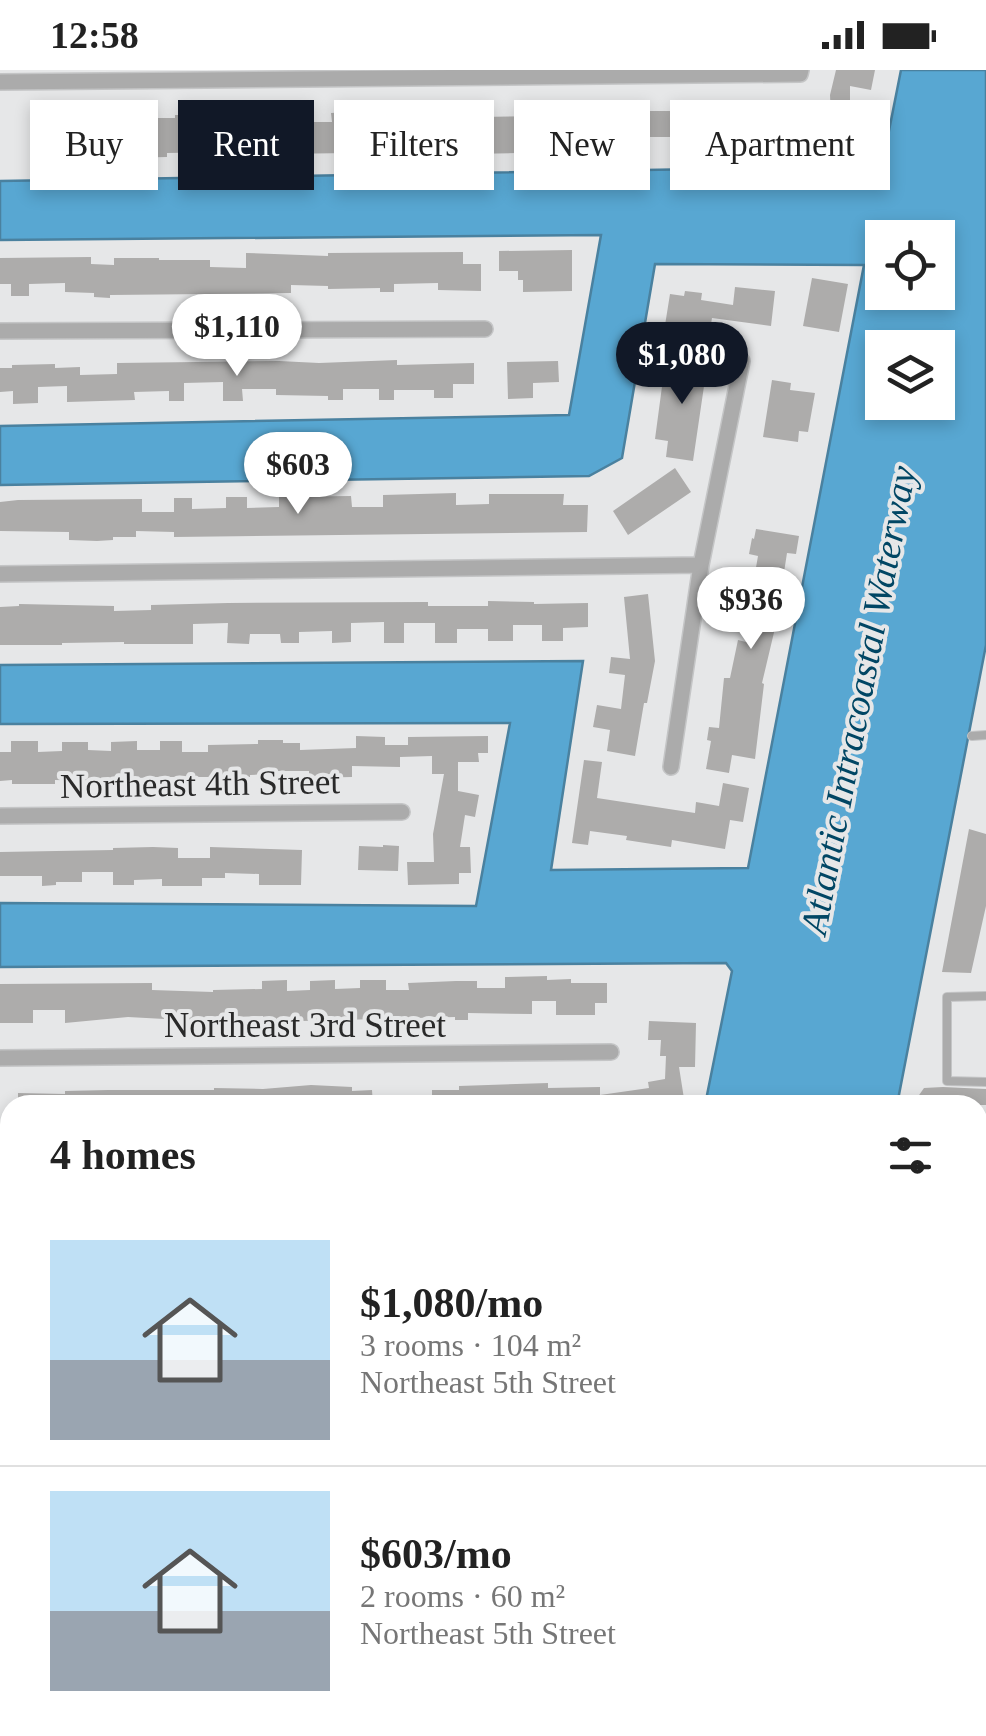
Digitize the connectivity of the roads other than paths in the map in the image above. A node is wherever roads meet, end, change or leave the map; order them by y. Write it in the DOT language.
graph roads {
  1 [pos="801,72"];
  2 [pos="0,82"];
  3 [pos="484,329"];
  4 [pos="0,331"];
  5 [pos="742,361"];
  6 [pos="701,565"];
  7 [pos="0,574"];
  8 [pos="986,735"];
  9 [pos="972,736"];
  10 [pos="671,767"];
  11 [pos="402,812"];
  12 [pos="0,816"];
  13 [pos="986,996"];
  14 [pos="611,1052"];
  15 [pos="0,1058"];
  16 [pos="986,1082"];
  1 -- 2 [label="street"];
  3 -- 4 [label="street"];
  5 -- 6 [label="street"];
  6 -- 7 [label="street"];
  6 -- 10 [label="street"];
  8 -- 9 [label="lane"];
  11 -- 12 [label="street, Northeast 4th Street"];
  13 -- 16 [label="lane"];
  14 -- 15 [label="street, Northeast 3rd Street"];
}
